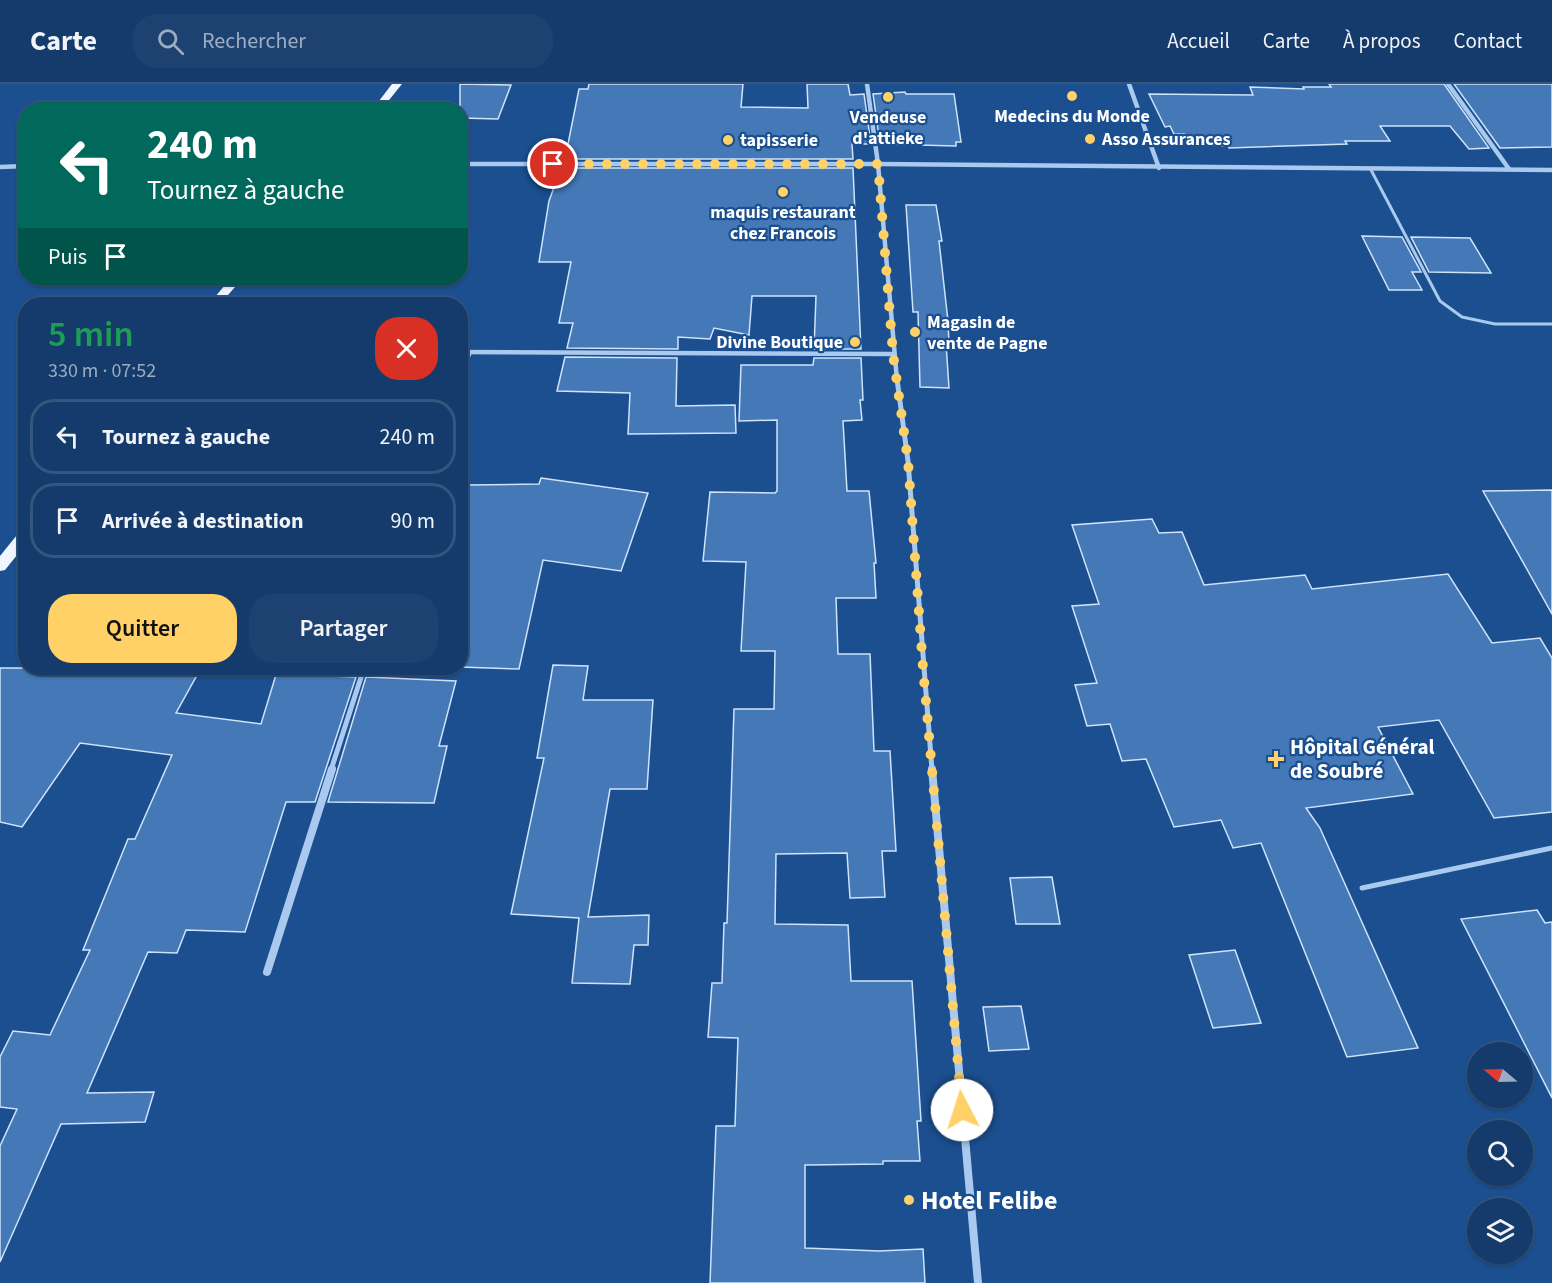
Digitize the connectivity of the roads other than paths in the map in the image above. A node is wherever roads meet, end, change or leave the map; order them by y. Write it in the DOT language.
graph roads {
  1 [pos="397,84"];
  2 [pos="867,84"];
  3 [pos="1129,84"];
  4 [pos="1448,84"];
  5 [pos="382,102"];
  6 [pos="468,164"];
  7 [pos="878,164"];
  8 [pos="18,166"];
  9 [pos="0,167"];
  10 [pos="1159,168"];
  11 [pos="1370,168"];
  12 [pos="1509,169"];
  13 [pos="1552,170"];
  14 [pos="231,285"];
  15 [pos="220,297"];
  16 [pos="1552,324"];
  17 [pos="470,352"];
  18 [pos="893,354"];
  19 [pos="468,357"];
  20 [pos="18,544"];
  21 [pos="0,566"];
  22 [pos="362,675"];
  23 [pos="1552,848"];
  24 [pos="1362,888"];
  25 [pos="267,972"];
  26 [pos="978,1283"];
  1 -- 5 [label="main road"];
  2 -- 7 [label="street"];
  3 -- 10 [label="street"];
  4 -- 12 [label="street"];
  6 -- 7 [label="street"];
  7 -- 10 [label="street"];
  7 -- 18 [label="street"];
  8 -- 9 [label="street"];
  10 -- 11 [label="street"];
  11 -- 12 [label="street"];
  11 -- 16 [label="lane"];
  12 -- 13 [label="street"];
  14 -- 15 [label="main road"];
  17 -- 18 [label="street"];
  17 -- 19 [label="street"];
  18 -- 26 [label="street"];
  20 -- 21 [label="main road"];
  22 -- 25 [label="street"];
  23 -- 24 [label="lane"];
}
